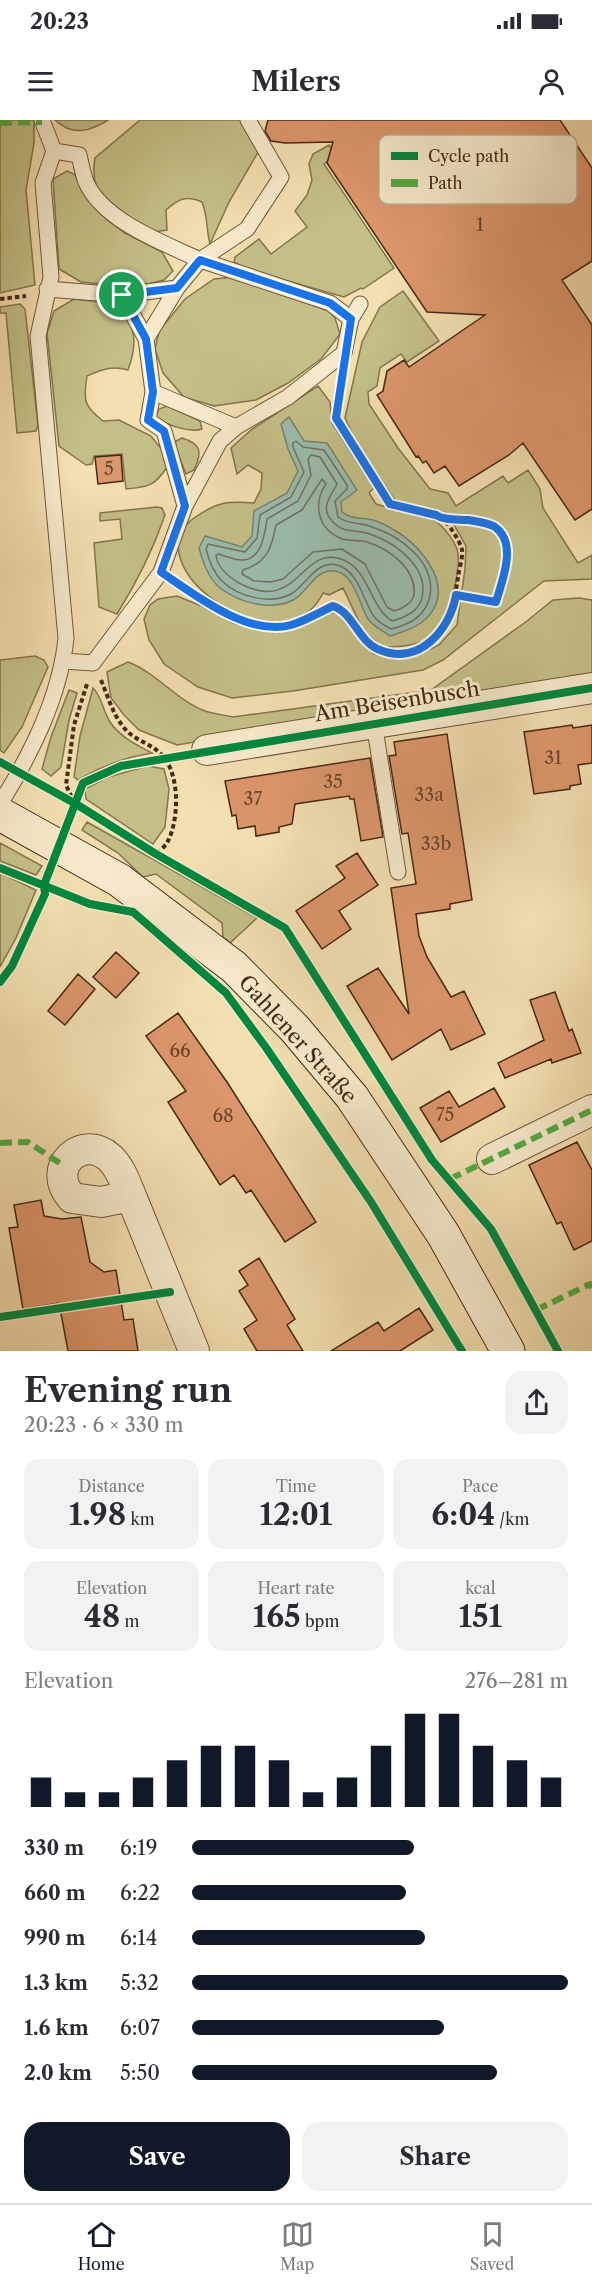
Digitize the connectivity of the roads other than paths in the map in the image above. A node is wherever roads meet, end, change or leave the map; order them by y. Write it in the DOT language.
graph roads {
  1 [pos="42,120"];
  2 [pos="248,120"];
  3 [pos="54,151"];
  4 [pos="200,260"];
  5 [pos="177,288"];
  6 [pos="47,289"];
  7 [pos="122,295"];
  8 [pos="360,304"];
  9 [pos="351,319"];
  10 [pos="146,339"];
  11 [pos="153,392"];
  12 [pos="236,427"];
  13 [pos="185,506"];
  14 [pos="64,661"];
  15 [pos="592,688"];
  16 [pos="374,723"];
  17 [pos="207,750"];
  18 [pos="0,804"];
  19 [pos="0,814"];
  20 [pos="398,872"];
  21 [pos="592,1110"];
  22 [pos="492,1159"];
  23 [pos="131,1196"];
  24 [pos="194,1351"];
  25 [pos="508,1351"];
  1 -- 3 [label="lane"];
  2 -- 4 [label="lane"];
  3 -- 4 [label="lane"];
  3 -- 6 [label="lane"];
  4 -- 5 [label="lane"];
  4 -- 9 [label="lane"];
  5 -- 7 [label="lane"];
  5 -- 10 [label="lane"];
  6 -- 7 [label="lane"];
  6 -- 14 [label="lane"];
  7 -- 10 [label="lane"];
  8 -- 9 [label="lane"];
  9 -- 12 [label="lane"];
  10 -- 11 [label="lane"];
  11 -- 12 [label="lane"];
  11 -- 13 [label="lane"];
  12 -- 13 [label="lane"];
  13 -- 14 [label="lane"];
  14 -- 18 [label="lane"];
  15 -- 16 [label="street, Am Beisenbusch"];
  16 -- 17 [label="street, Am Beisenbusch"];
  16 -- 20 [label="lane"];
  19 -- 25 [label="main road, Gahlener Straße"];
  21 -- 22 [label="street"];
  23 -- 24 [label="street"];
}
